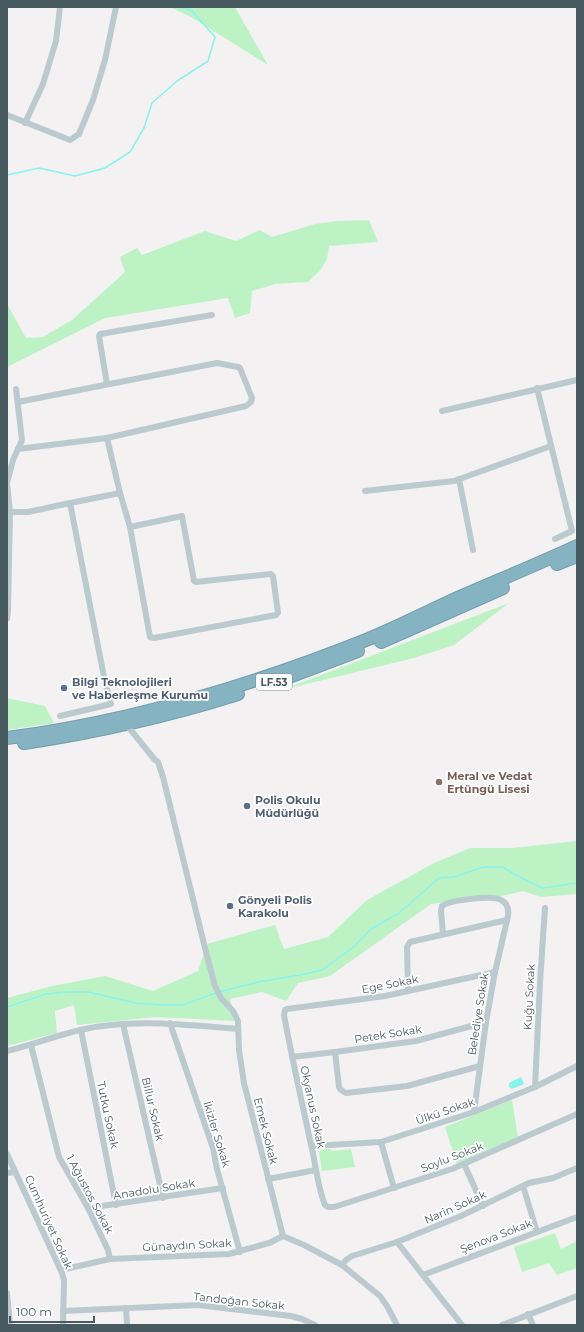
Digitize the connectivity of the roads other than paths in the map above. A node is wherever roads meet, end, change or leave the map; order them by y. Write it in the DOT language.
graph roads {
  1 [pos="60,7"];
  2 [pos="116,7"];
  3 [pos="7,115"];
  4 [pos="25,123"];
  5 [pos="212,315"];
  6 [pos="577,380"];
  7 [pos="108,384"];
  8 [pos="537,388"];
  9 [pos="16,389"];
  10 [pos="18,402"];
  11 [pos="442,411"];
  12 [pos="107,438"];
  13 [pos="551,446"];
  14 [pos="18,449"];
  15 [pos="459,480"];
  16 [pos="365,491"];
  17 [pos="120,493"];
  18 [pos="70,503"];
  19 [pos="8,512"];
  20 [pos="130,527"];
  21 [pos="555,540"];
  22 [pos="577,546"];
  23 [pos="473,550"];
  24 [pos="577,556"];
  25 [pos="7,619"];
  26 [pos="60,716"];
  27 [pos="126,724"];
  28 [pos="7,738"];
  29 [pos="7,746"];
  30 [pos="545,908"];
  31 [pos="507,920"];
  32 [pos="443,934"];
  33 [pos="495,972"];
  34 [pos="408,990"];
  35 [pos="287,1009"];
  36 [pos="486,1022"];
  37 [pos="170,1023"];
  38 [pos="123,1024"];
  39 [pos="238,1029"];
  40 [pos="81,1030"];
  41 [pos="31,1045"];
  42 [pos="7,1051"];
  43 [pos="335,1052"];
  44 [pos="292,1057"];
  45 [pos="480,1066"];
  46 [pos="577,1066"];
  47 [pos="535,1087"];
  48 [pos="474,1112"];
  49 [pos="577,1114"];
  50 [pos="381,1142"];
  51 [pos="312,1146"];
  52 [pos="7,1154"];
  53 [pos="464,1164"];
  54 [pos="577,1168"];
  55 [pos="316,1170"];
  56 [pos="15,1172"];
  57 [pos="7,1173"];
  58 [pos="268,1179"];
  59 [pos="523,1186"];
  60 [pos="223,1188"];
  61 [pos="394,1188"];
  62 [pos="163,1198"];
  63 [pos="116,1204"];
  64 [pos="483,1206"];
  65 [pos="88,1208"];
  66 [pos="330,1208"];
  67 [pos="577,1217"];
  68 [pos="537,1232"];
  69 [pos="283,1236"];
  70 [pos="397,1242"];
  71 [pos="240,1252"];
  72 [pos="110,1259"];
  73 [pos="342,1265"];
  74 [pos="61,1270"];
  75 [pos="423,1275"];
  76 [pos="7,1293"];
  77 [pos="577,1296"];
  78 [pos="126,1308"];
  79 [pos="63,1311"];
  80 [pos="528,1314"];
  81 [pos="395,1324"];
  82 [pos="10,1325"];
  83 [pos="63,1325"];
  84 [pos="127,1325"];
  85 [pos="315,1325"];
  86 [pos="462,1325"];
  87 [pos="502,1325"];
  88 [pos="533,1325"];
  1 -- 4 [label="street"];
  2 -- 4 [label="street"];
  3 -- 4 [label="street"];
  5 -- 7 [label="street"];
  6 -- 8 [label="street"];
  7 -- 10 [label="street"];
  7 -- 12 [label="street"];
  8 -- 11 [label="street"];
  8 -- 13 [label="street"];
  9 -- 10 [label="street"];
  10 -- 14 [label="street"];
  12 -- 14 [label="street"];
  12 -- 17 [label="street"];
  13 -- 15 [label="street"];
  13 -- 21 [label="street"];
  14 -- 19 [label="street"];
  15 -- 16 [label="street"];
  15 -- 23 [label="street"];
  17 -- 18 [label="street"];
  17 -- 20 [label="street"];
  18 -- 19 [label="street"];
  18 -- 26 [label="street"];
  19 -- 25 [label="street"];
  20 -- 20 [label="street"];
  22 -- 28 [label="highway, LF.53"];
  24 -- 27 [label="highway, LF.53"];
  27 -- 29 [label="highway, LF.53"];
  27 -- 39 [label="street, Emek Sokak"];
  30 -- 47 [label="street, Kuğu Sokak"];
  31 -- 32 [label="street"];
  31 -- 32 [label="street"];
  31 -- 33 [label="street, Belediye Sokak"];
  32 -- 34 [label="street"];
  33 -- 34 [label="street, Ege Sokak"];
  33 -- 36 [label="street, Belediye Sokak"];
  34 -- 35 [label="street, Ege Sokak"];
  35 -- 44 [label="street, Okyanus Sokak"];
  36 -- 43 [label="street, Petek Sokak"];
  36 -- 45 [label="street, Belediye Sokak"];
  37 -- 38 [label="street"];
  37 -- 39 [label="street"];
  37 -- 60 [label="street, İkizler Sokak"];
  38 -- 40 [label="street"];
  38 -- 62 [label="street, Billur Sokak"];
  39 -- 58 [label="street, Emek Sokak"];
  40 -- 41 [label="street"];
  40 -- 63 [label="street, Tutku Sokak"];
  41 -- 42 [label="street"];
  41 -- 65 [label="street, 1 Ağustos Sokak"];
  43 -- 44 [label="street, Petek Sokak"];
  43 -- 45 [label="street"];
  44 -- 51 [label="street, Okyanus Sokak"];
  45 -- 48 [label="street, Belediye Sokak"];
  46 -- 47 [label="street, Ülkü Sokak"];
  47 -- 48 [label="street, Ülkü Sokak"];
  48 -- 50 [label="street, Ülkü Sokak"];
  49 -- 53 [label="street, Soylu Sokak"];
  50 -- 51 [label="street, Ülkü Sokak"];
  50 -- 61 [label="street"];
  51 -- 55 [label="street, Okyanus Sokak"];
  52 -- 56 [label="street, Cumhuriyet Sokak"];
  53 -- 61 [label="street, Soylu Sokak"];
  53 -- 64 [label="street"];
  54 -- 59 [label="street, Narin Sokak"];
  55 -- 58 [label="street"];
  55 -- 66 [label="street, Okyanus Sokak"];
  56 -- 57 [label="street"];
  56 -- 74 [label="street, Cumhuriyet Sokak"];
  58 -- 69 [label="street, Emek Sokak"];
  59 -- 64 [label="street, Narin Sokak"];
  59 -- 68 [label="street"];
  60 -- 62 [label="street, Anadolu Sokak"];
  60 -- 71 [label="street, İkizler Sokak"];
  61 -- 66 [label="street, Soylu Sokak"];
  62 -- 63 [label="street, Anadolu Sokak"];
  63 -- 65 [label="street, Anadolu Sokak"];
  64 -- 70 [label="street, Narin Sokak"];
  65 -- 72 [label="street, 1 Ağustos Sokak"];
  67 -- 68 [label="street, Şenova Sokak"];
  68 -- 75 [label="street, Şenova Sokak"];
  69 -- 71 [label="street, Günaydın Sokak"];
  69 -- 73 [label="street"];
  70 -- 73 [label="street, Narin Sokak"];
  70 -- 75 [label="street"];
  71 -- 72 [label="street, Günaydın Sokak"];
  72 -- 74 [label="street, Günaydın Sokak"];
  73 -- 81 [label="street"];
  74 -- 79 [label="street, Cumhuriyet Sokak"];
  75 -- 86 [label="street"];
  76 -- 82 [label="street"];
  77 -- 80 [label="street"];
  78 -- 79 [label="street, Tandoğan Sokak"];
  78 -- 84 [label="street"];
  78 -- 85 [label="street, Tandoğan Sokak"];
  79 -- 83 [label="street, Cumhuriyet Sokak"];
  80 -- 87 [label="street"];
  80 -- 88 [label="street"];
}
